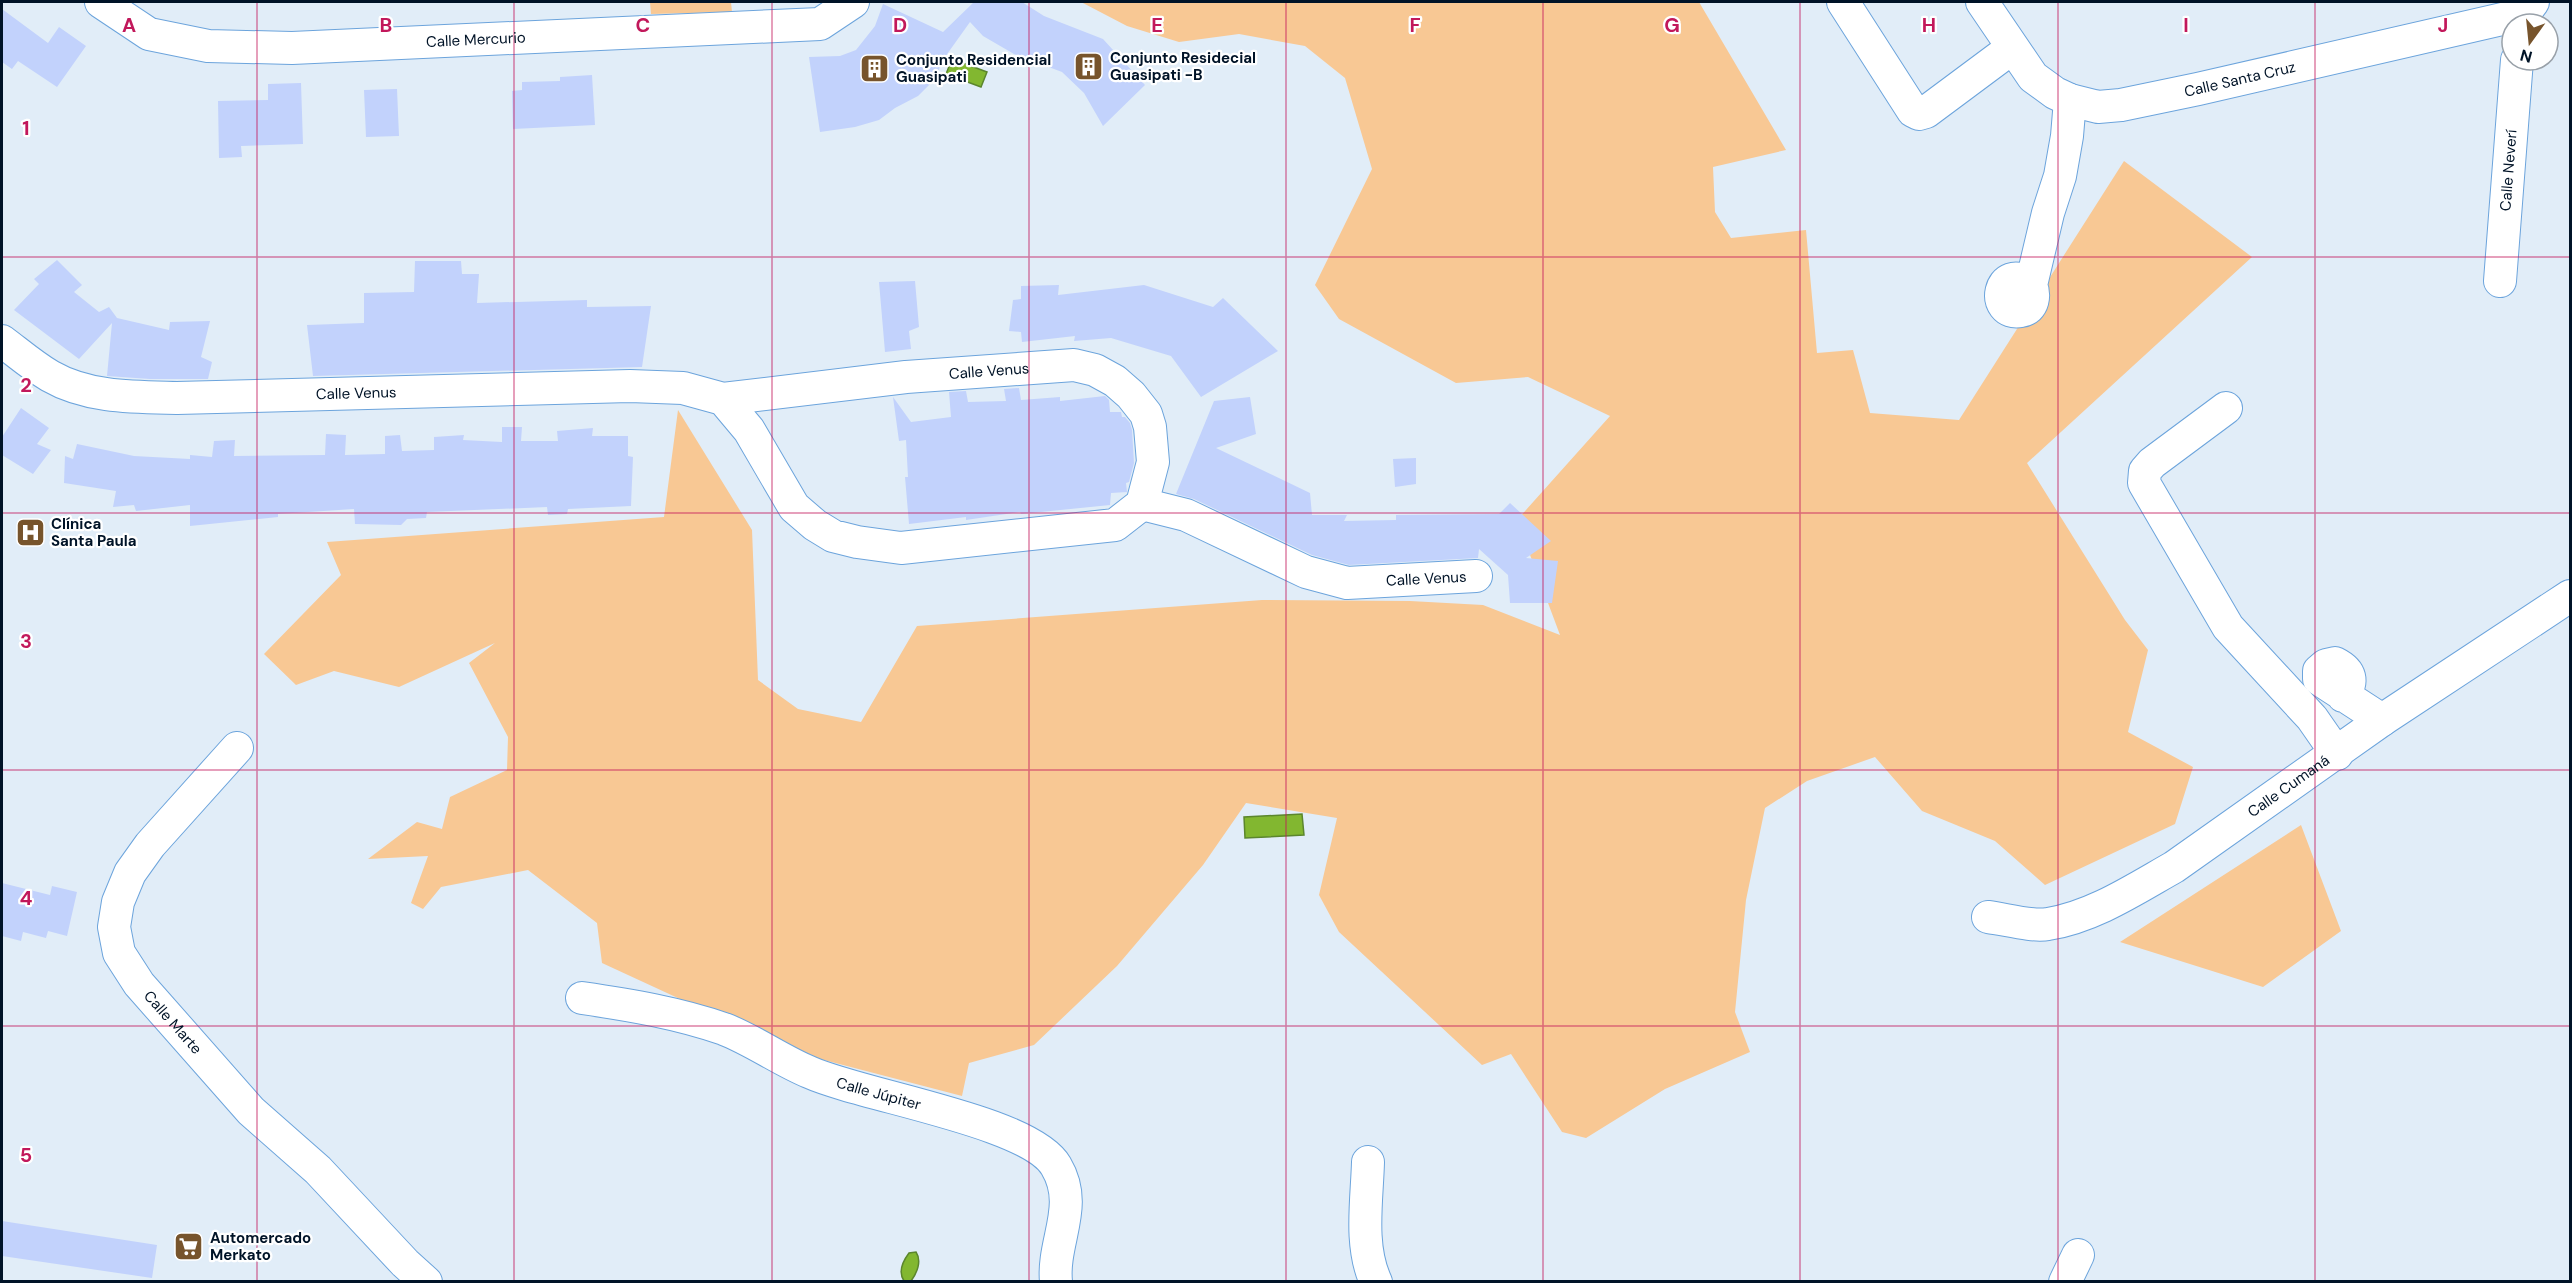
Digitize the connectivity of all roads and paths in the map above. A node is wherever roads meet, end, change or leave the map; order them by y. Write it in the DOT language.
graph roads {
  1 [pos="101,2"];
  2 [pos="853,2"];
  3 [pos="1843,2"];
  4 [pos="1982,2"];
  5 [pos="2500,19"];
  6 [pos="2012,48"];
  7 [pos="2516,72"];
  8 [pos="2070,100"];
  9 [pos="2500,280"];
  10 [pos="2031,285"];
  11 [pos="2,341"];
  12 [pos="723,399"];
  13 [pos="2226,408"];
  14 [pos="1142,504"];
  15 [pos="1476,576"];
  16 [pos="2571,596"];
  17 [pos="2343,696"];
  18 [pos="2382,720"];
  19 [pos="237,748"];
  20 [pos="2337,754"];
  21 [pos="1988,917"];
  22 [pos="582,998"];
  23 [pos="1368,1162"];
  24 [pos="413,1275"];
  25 [pos="1056,1281"];
  26 [pos="1376,1281"];
  1 -- 2 [label="street, Calle Mercurio"];
  3 -- 6 [label="street"];
  4 -- 6 [label="street, Calle Santa Cruz"];
  5 -- 8 [label="street, Calle Santa Cruz"];
  6 -- 8 [label="street, Calle Santa Cruz"];
  7 -- 9 [label="street, Calle Neverí"];
  8 -- 10 [label="street"];
  11 -- 12 [label="street, Calle Venus"];
  12 -- 14 [label="street"];
  12 -- 14 [label="street, Calle Venus"];
  13 -- 20 [label="street"];
  14 -- 15 [label="street, Calle Venus"];
  16 -- 18 [label="street, Calle Cumaná"];
  17 -- 18 [label="street"];
  18 -- 20 [label="street, Calle Cumaná"];
  19 -- 24 [label="street, Calle Marte"];
  20 -- 21 [label="street, Calle Cumaná"];
  22 -- 25 [label="street, Calle Júpiter"];
  23 -- 26 [label="street"];
}
